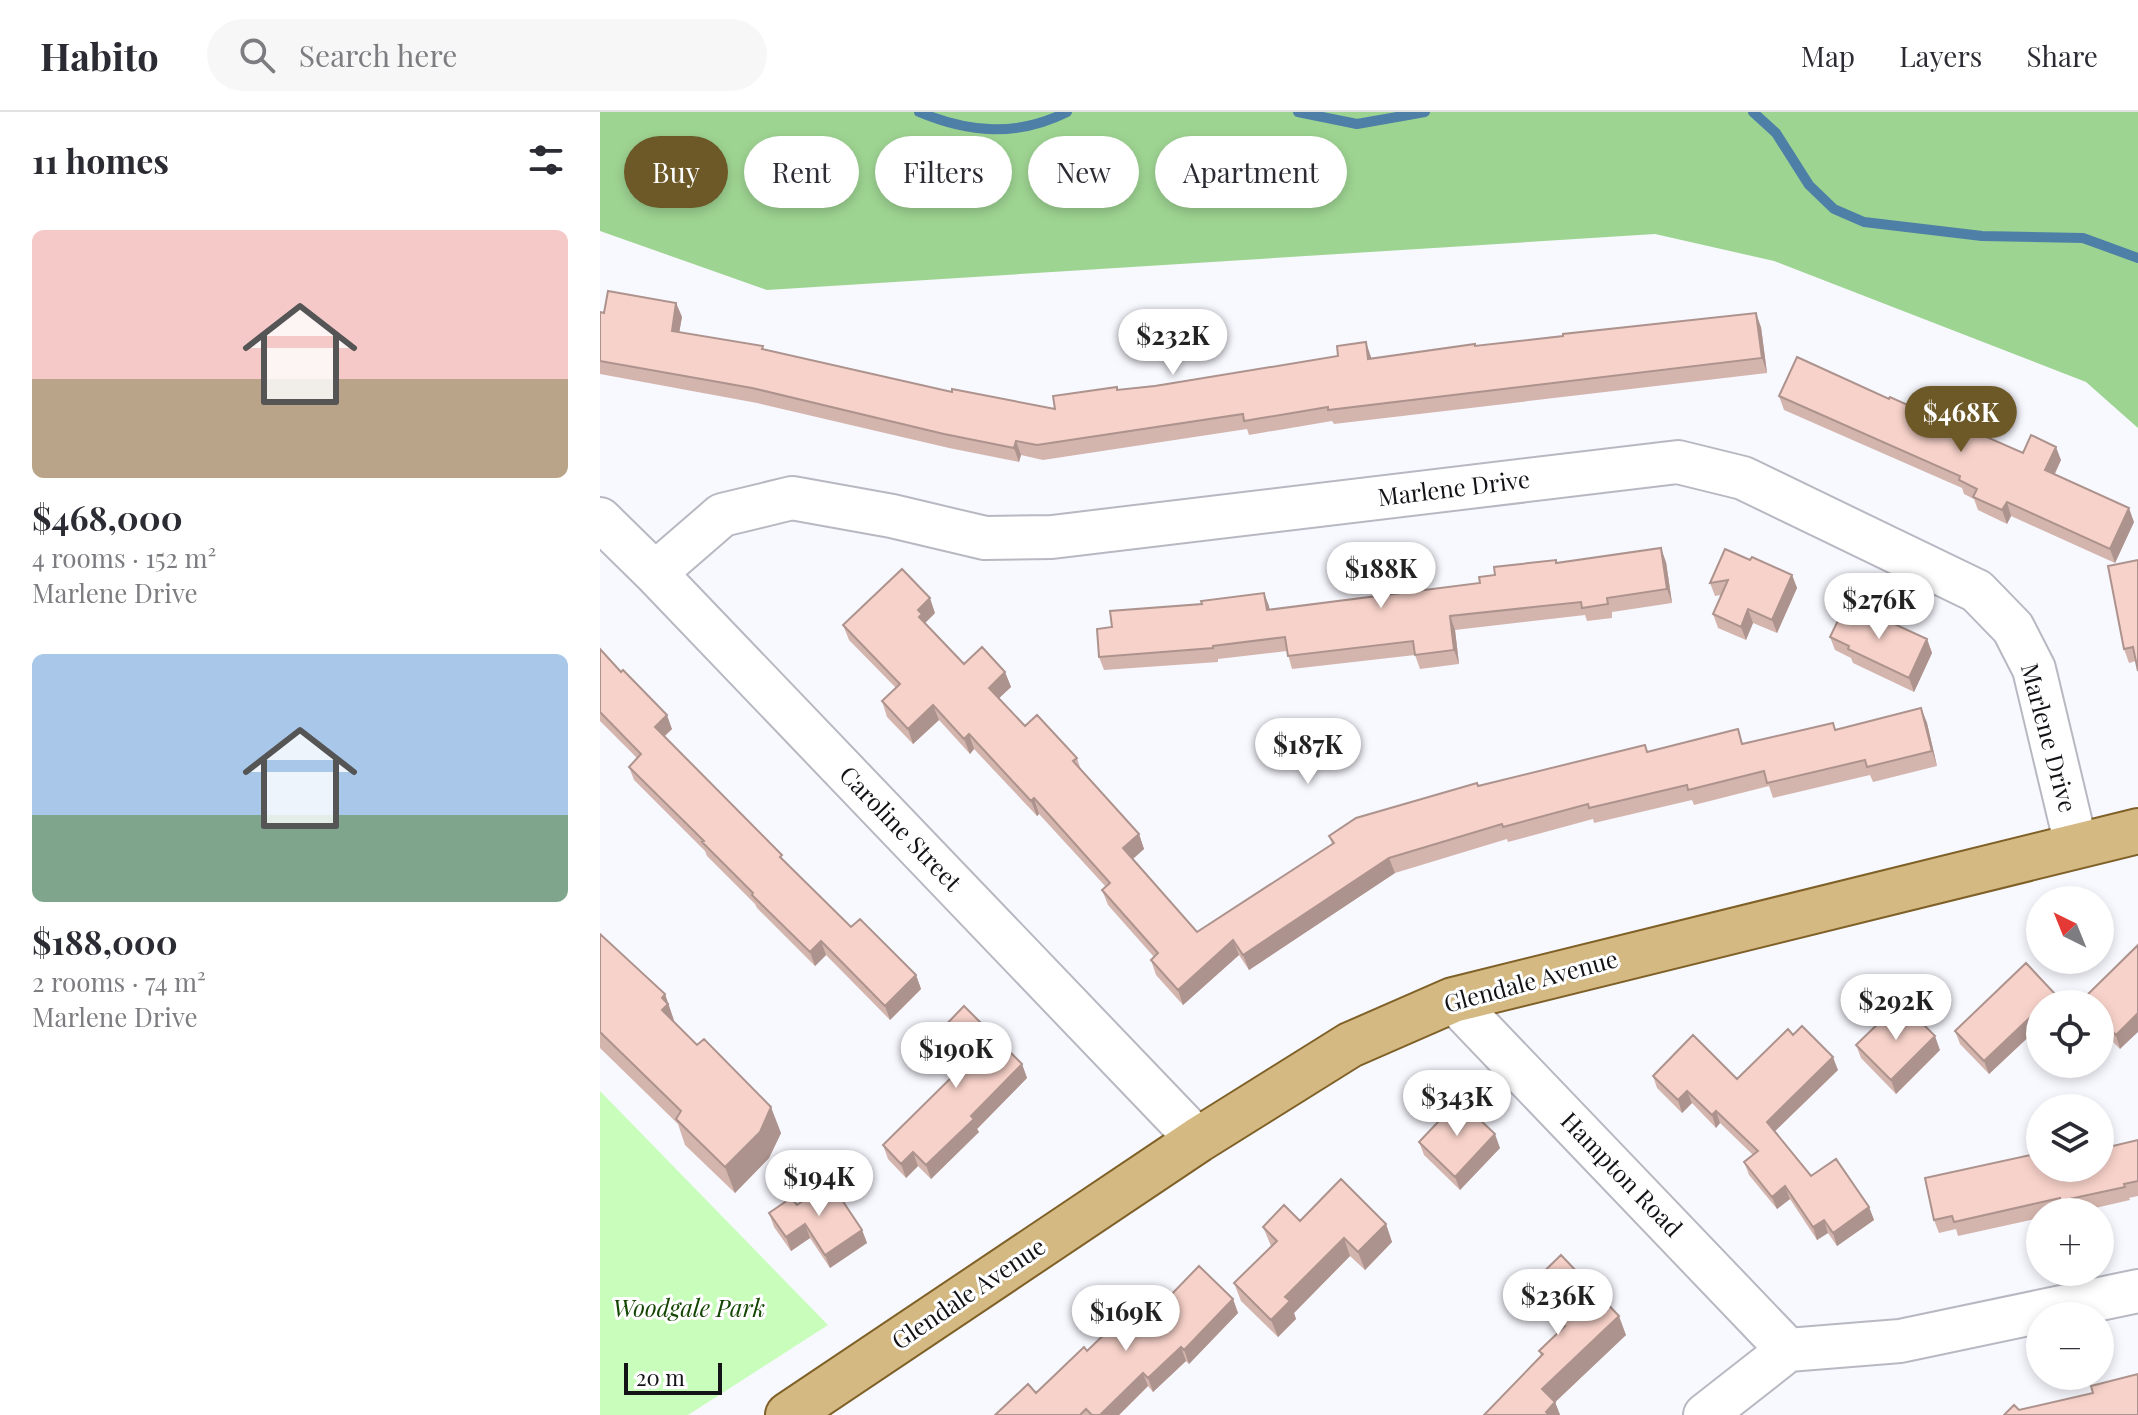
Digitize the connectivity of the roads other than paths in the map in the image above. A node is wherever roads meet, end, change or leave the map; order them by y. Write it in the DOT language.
graph roads {
  1 [pos="600,519"];
  2 [pos="655,573"];
  3 [pos="2138,831"];
  4 [pos="2076,845"];
  5 [pos="1453,1000"];
  6 [pos="1198,1140"];
  7 [pos="2138,1291"];
  8 [pos="1788,1350"];
  9 [pos="788,1415"];
  10 [pos="1705,1415"];
  1 -- 2 [label="street, Caroline Street"];
  2 -- 4 [label="street, Marlene Drive"];
  2 -- 6 [label="street, Caroline Street"];
  3 -- 4 [label="main road, Glendale Avenue"];
  4 -- 5 [label="main road, Glendale Avenue"];
  5 -- 6 [label="main road, Glendale Avenue"];
  5 -- 8 [label="street, Hampton Road"];
  6 -- 9 [label="main road, Glendale Avenue"];
  7 -- 8 [label="street"];
  8 -- 10 [label="street"];
}
